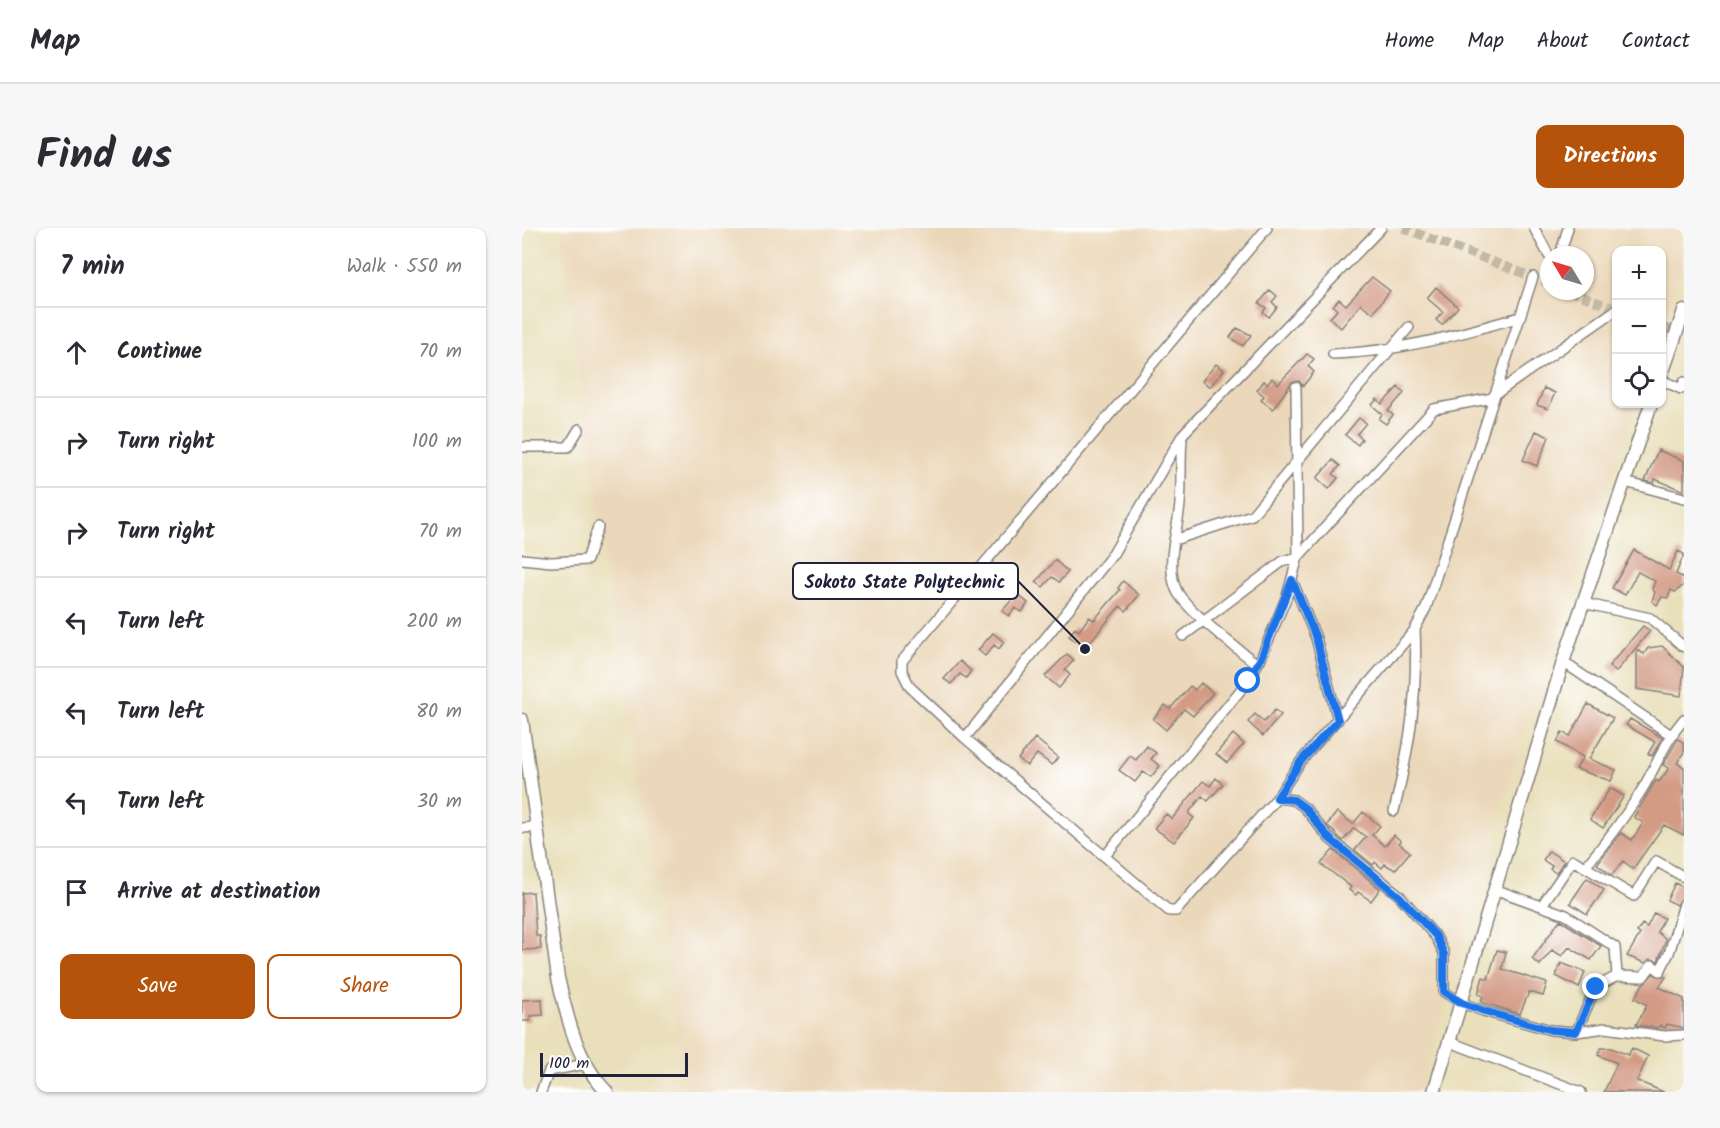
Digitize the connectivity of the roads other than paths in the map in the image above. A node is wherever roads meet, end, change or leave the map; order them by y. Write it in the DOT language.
graph roads {
  1 [pos="1267,228"];
  2 [pos="1381,228"];
  3 [pos="1534,228"];
  4 [pos="1568,228"];
  5 [pos="1544,246"];
  6 [pos="1563,246"];
  7 [pos="1533,277"];
  8 [pos="1684,311"];
  9 [pos="1612,313"];
  10 [pos="1520,317"];
  11 [pos="1409,327"];
  12 [pos="1389,350"];
  13 [pos="1333,354"];
  14 [pos="1666,363"];
  15 [pos="1666,382"];
  16 [pos="1684,382"];
  17 [pos="1296,387"];
  18 [pos="1493,396"];
  19 [pos="1650,408"];
  20 [pos="579,429"];
  21 [pos="1183,434"];
  22 [pos="522,447"];
  23 [pos="1298,460"];
  24 [pos="1625,482"];
  25 [pos="1684,498"];
  26 [pos="598,527"];
  27 [pos="1174,540"];
  28 [pos="1298,557"];
  29 [pos="522,559"];
  30 [pos="1292,580"];
  31 [pos="1583,603"];
  32 [pos="1205,620"];
  33 [pos="1415,628"];
  34 [pos="1183,636"];
  35 [pos="1684,646"];
  36 [pos="1563,662"];
  37 [pos="1257,664"];
  38 [pos="1684,719"];
  39 [pos="522,720"];
  40 [pos="1338,720"];
  41 [pos="1671,735"];
  42 [pos="965,738"];
  43 [pos="1277,798"];
  44 [pos="1394,811"];
  45 [pos="537,827"];
  46 [pos="522,828"];
  47 [pos="1105,856"];
  48 [pos="1585,867"];
  49 [pos="1684,877"];
  50 [pos="1494,889"];
  51 [pos="1684,904"];
  52 [pos="1542,905"];
  53 [pos="1617,976"];
  54 [pos="1462,1003"];
  55 [pos="1576,1032"];
  56 [pos="1684,1035"];
  57 [pos="1450,1042"];
  58 [pos="586,1064"];
  59 [pos="604,1090"];
  60 [pos="541,1092"];
  61 [pos="1434,1092"];
  62 [pos="1581,1092"];
  1 -- 42 [label="street"];
  2 -- 21 [label="street"];
  3 -- 5 [label="street"];
  4 -- 6 [label="street"];
  7 -- 10 [label="street"];
  8 -- 14 [label="street"];
  9 -- 18 [label="street"];
  10 -- 12 [label="street"];
  10 -- 18 [label="street"];
  11 -- 12 [label="street"];
  12 -- 13 [label="street"];
  12 -- 23 [label="street"];
  15 -- 16 [label="street"];
  17 -- 23 [label="street"];
  18 -- 28 [label="street"];
  18 -- 33 [label="street"];
  19 -- 24 [label="street"];
  20 -- 22 [label="street"];
  21 -- 27 [label="street"];
  21 -- 42 [label="street"];
  23 -- 27 [label="street"];
  23 -- 28 [label="street"];
  24 -- 25 [label="street"];
  24 -- 31 [label="street"];
  26 -- 29 [label="street"];
  27 -- 32 [label="street"];
  28 -- 30 [label="street"];
  28 -- 32 [label="street"];
  30 -- 37 [label="street"];
  30 -- 40 [label="street"];
  31 -- 35 [label="street"];
  31 -- 36 [label="street"];
  32 -- 34 [label="street"];
  32 -- 37 [label="street"];
  33 -- 40 [label="street"];
  33 -- 44 [label="street"];
  36 -- 41 [label="street"];
  36 -- 50 [label="street"];
  37 -- 47 [label="street"];
  38 -- 41 [label="street"];
  39 -- 45 [label="street"];
  40 -- 43 [label="street"];
  41 -- 48 [label="street"];
  42 -- 47 [label="street"];
  43 -- 47 [label="street"];
  43 -- 54 [label="street"];
  45 -- 46 [label="street"];
  45 -- 58 [label="street"];
  48 -- 49 [label="street"];
  48 -- 52 [label="street"];
  50 -- 52 [label="street"];
  50 -- 54 [label="street"];
  51 -- 53 [label="street"];
  52 -- 53 [label="street"];
  53 -- 55 [label="street"];
  54 -- 55 [label="street"];
  54 -- 57 [label="street"];
  55 -- 56 [label="street"];
  57 -- 61 [label="street"];
  57 -- 62 [label="street"];
  58 -- 59 [label="street"];
  58 -- 60 [label="street"];
}
